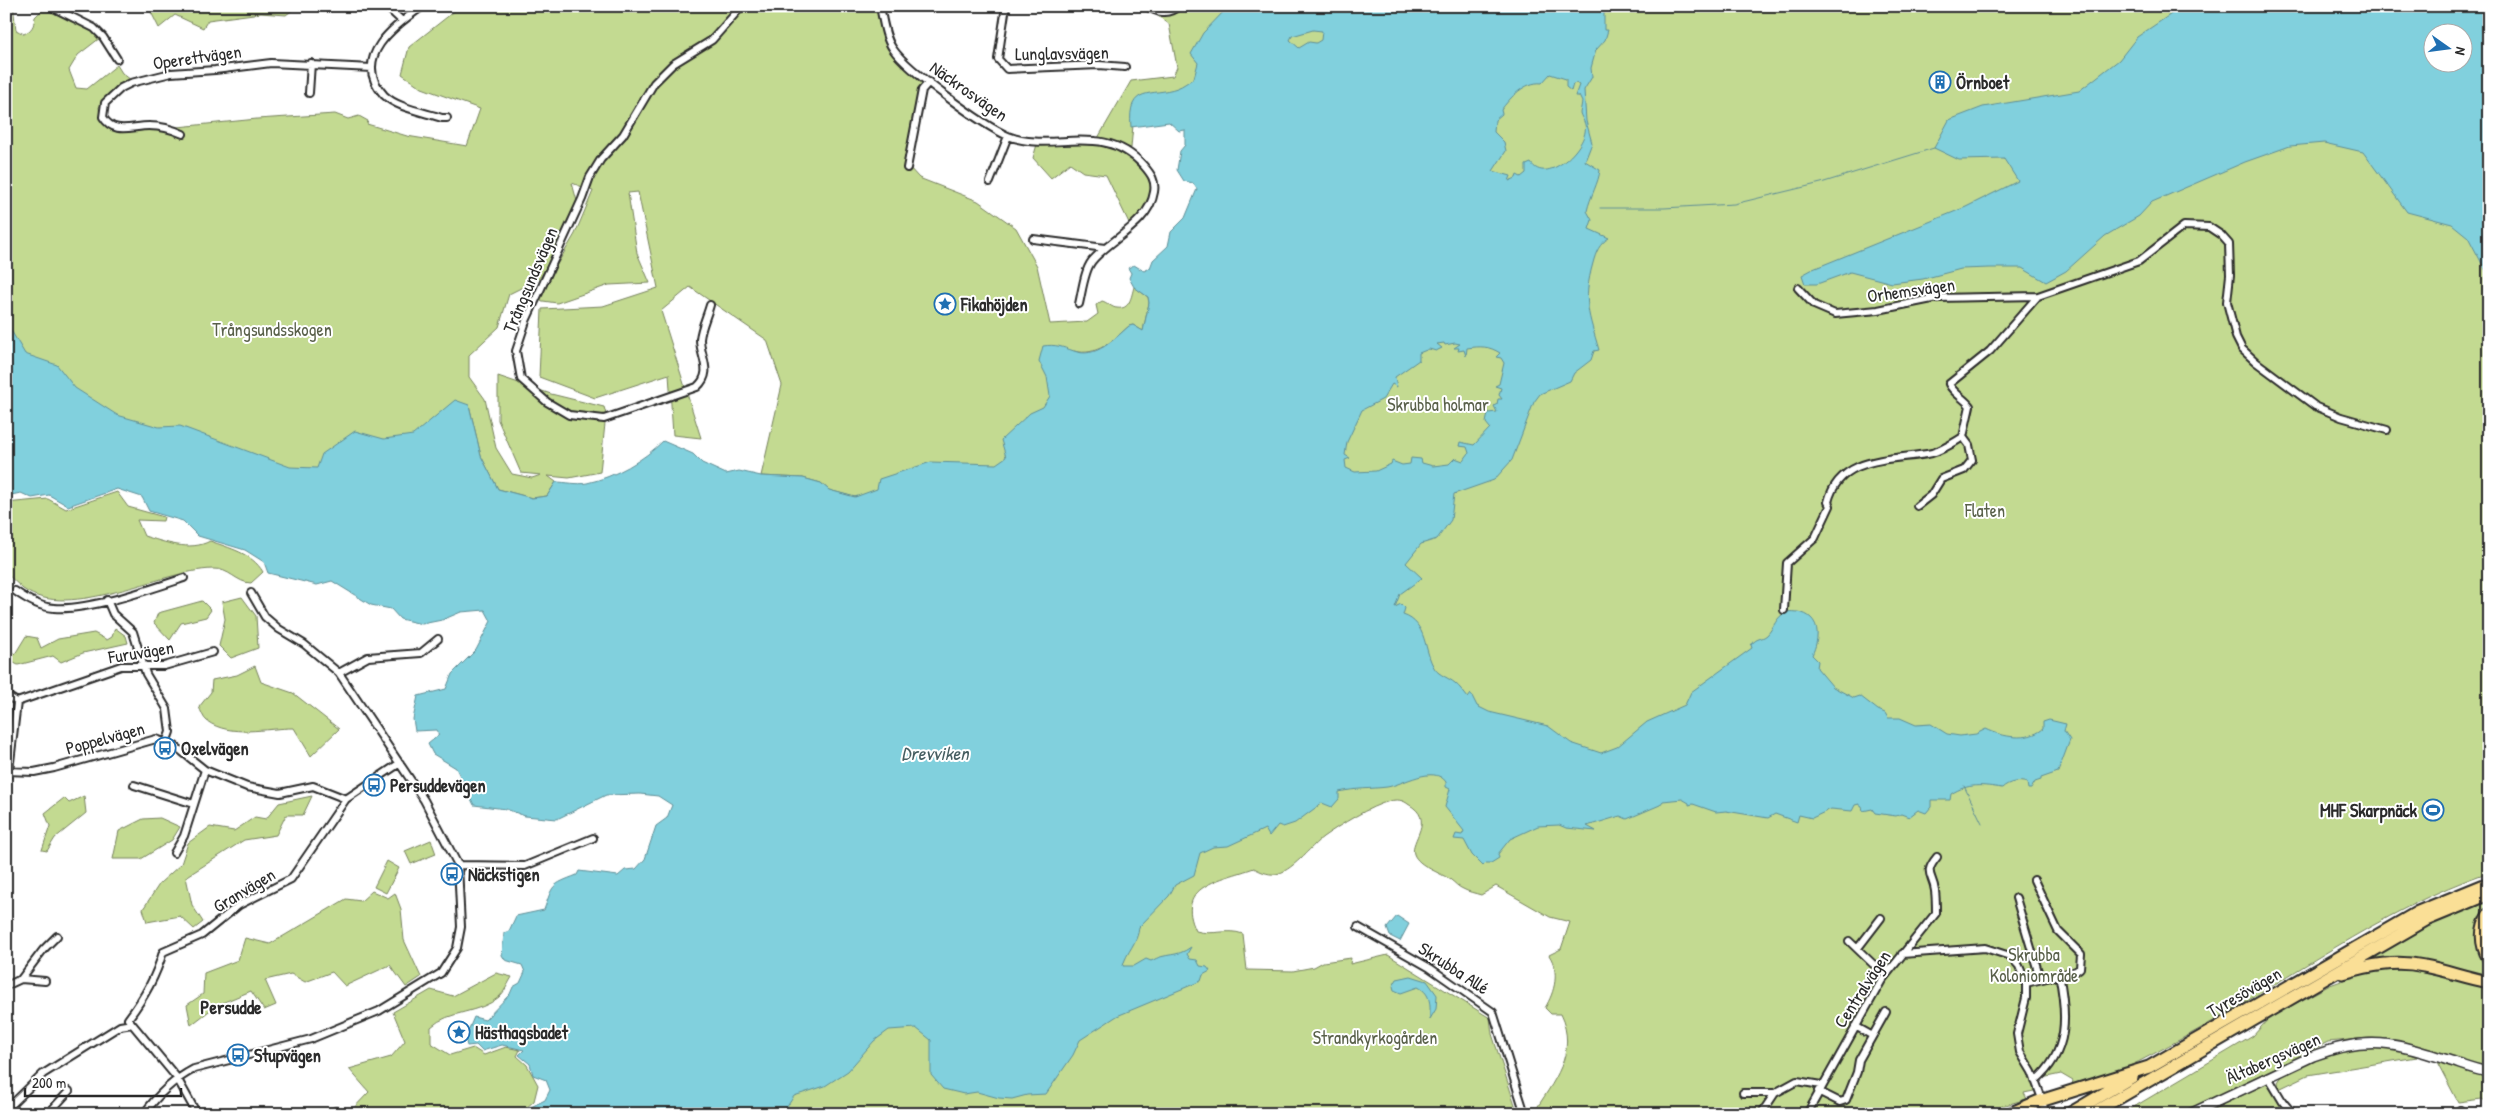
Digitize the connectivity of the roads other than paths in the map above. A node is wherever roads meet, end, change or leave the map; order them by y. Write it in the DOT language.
graph roads {
  1 [pos="50,6"];
  2 [pos="386,6"];
  3 [pos="423,6"];
  4 [pos="742,6"];
  5 [pos="880,6"];
  6 [pos="1006,6"];
  7 [pos="1146,6"];
  8 [pos="1178,6"];
  9 [pos="402,20"];
  10 [pos="117,59"];
  11 [pos="312,63"];
  12 [pos="1125,67"];
  13 [pos="372,68"];
  14 [pos="930,82"];
  15 [pos="309,93"];
  16 [pos="447,118"];
  17 [pos="183,134"];
  18 [pos="1008,136"];
  19 [pos="907,168"];
  20 [pos="990,182"];
  21 [pos="1033,239"];
  22 [pos="1105,248"];
  23 [pos="1798,288"];
  24 [pos="2038,296"];
  25 [pos="1079,304"];
  26 [pos="710,305"];
  27 [pos="2387,430"];
  28 [pos="1963,437"];
  29 [pos="1917,506"];
  30 [pos="184,578"];
  31 [pos="15,591"];
  32 [pos="251,593"];
  33 [pos="107,600"];
  34 [pos="1784,610"];
  35 [pos="438,639"];
  36 [pos="213,652"];
  37 [pos="144,668"];
  38 [pos="338,673"];
  39 [pos="6,694"];
  40 [pos="17,702"];
  41 [pos="166,743"];
  42 [pos="400,764"];
  43 [pos="206,770"];
  44 [pos="8,771"];
  45 [pos="6,779"];
  46 [pos="134,785"];
  47 [pos="346,799"];
  48 [pos="194,804"];
  49 [pos="593,838"];
  50 [pos="174,853"];
  51 [pos="1938,857"];
  52 [pos="458,865"];
  53 [pos="2034,880"];
  54 [pos="2489,883"];
  55 [pos="2489,894"];
  56 [pos="2016,898"];
  57 [pos="2489,914"];
  58 [pos="1881,918"];
  59 [pos="1358,927"];
  60 [pos="57,936"];
  61 [pos="1849,941"];
  62 [pos="1858,948"];
  63 [pos="1902,954"];
  64 [pos="2489,959"];
  65 [pos="1889,971"];
  66 [pos="2059,974"];
  67 [pos="2040,978"];
  68 [pos="2324,978"];
  69 [pos="21,979"];
  70 [pos="46,981"];
  71 [pos="2026,982"];
  72 [pos="2489,982"];
  73 [pos="6,986"];
  74 [pos="1886,1012"];
  75 [pos="130,1021"];
  76 [pos="1855,1026"];
  77 [pos="1871,1035"];
  78 [pos="2149,1067"];
  79 [pos="2489,1072"];
  80 [pos="2268,1077"];
  81 [pos="177,1078"];
  82 [pos="2035,1081"];
  83 [pos="1819,1088"];
  84 [pos="69,1091"];
  85 [pos="1743,1092"];
  86 [pos="1775,1093"];
  87 [pos="6,1094"];
  88 [pos="2041,1096"];
  89 [pos="2043,1104"];
  90 [pos="8,1108"];
  91 [pos="336,1111"];
  92 [pos="48,1114"];
  93 [pos="144,1114"];
  94 [pos="197,1114"];
  95 [pos="328,1114"];
  96 [pos="1525,1114"];
  97 [pos="1761,1114"];
  98 [pos="1807,1114"];
  99 [pos="2009,1114"];
  100 [pos="2046,1114"];
  101 [pos="2069,1114"];
  102 [pos="2091,1114"];
  103 [pos="2190,1114"];
  104 [pos="2293,1114"];
  1 -- 10 [label="street"];
  2 -- 9 [label="street"];
  3 -- 9 [label="street"];
  4 -- 26 [label="street, Trångsundsvägen"];
  5 -- 14 [label="street, Näckrosvägen"];
  6 -- 12 [label="street, Lunglavsvägen"];
  7 -- 8 [label="street"];
  9 -- 13 [label="street"];
  11 -- 13 [label="street, Operettvägen"];
  11 -- 15 [label="street"];
  11 -- 17 [label="street, Operettvägen"];
  13 -- 16 [label="street"];
  14 -- 18 [label="street, Näckrosvägen"];
  14 -- 19 [label="street"];
  18 -- 20 [label="street"];
  18 -- 22 [label="street, Näckrosvägen"];
  21 -- 22 [label="street"];
  22 -- 25 [label="street, Näckrosvägen"];
  23 -- 24 [label="street, Orhemsvägen"];
  24 -- 27 [label="street"];
  24 -- 28 [label="street"];
  28 -- 29 [label="street"];
  28 -- 34 [label="street"];
  30 -- 33 [label="street"];
  31 -- 33 [label="street"];
  32 -- 38 [label="street"];
  33 -- 37 [label="street"];
  35 -- 38 [label="street"];
  36 -- 37 [label="street, Furuvägen"];
  37 -- 40 [label="street, Furuvägen"];
  37 -- 41 [label="street"];
  38 -- 42 [label="street"];
  39 -- 40 [label="street"];
  40 -- 44 [label="street"];
  41 -- 43 [label="street, Poppelvägen"];
  41 -- 44 [label="street, Poppelvägen"];
  42 -- 47 [label="street, Granvägen"];
  42 -- 52 [label="street"];
  43 -- 47 [label="street, Poppelvägen"];
  43 -- 48 [label="street"];
  44 -- 45 [label="street"];
  46 -- 48 [label="street"];
  47 -- 75 [label="street, Granvägen"];
  48 -- 50 [label="street"];
  49 -- 52 [label="street"];
  51 -- 63 [label="street, Centralvägen"];
  52 -- 81 [label="street"];
  53 -- 66 [label="street"];
  54 -- 78 [label="highway, Tyresövägen"];
  55 -- 68 [label="highway, Tyresövägen"];
  56 -- 67 [label="street"];
  57 -- 64 [label="highway"];
  58 -- 62 [label="street"];
  59 -- 96 [label="street, Skrubba Allé"];
  60 -- 69 [label="street"];
  61 -- 62 [label="street"];
  62 -- 65 [label="street"];
  63 -- 65 [label="street, Centralvägen"];
  63 -- 71 [label="street"];
  65 -- 76 [label="street, Centralvägen"];
  66 -- 67 [label="street"];
  66 -- 82 [label="street"];
  67 -- 71 [label="street"];
  68 -- 72 [label="highway"];
  68 -- 102 [label="highway, Tyresövägen"];
  69 -- 70 [label="street"];
  69 -- 73 [label="street"];
  71 -- 82 [label="street"];
  74 -- 77 [label="street"];
  75 -- 81 [label="street"];
  75 -- 90 [label="street"];
  76 -- 77 [label="street"];
  76 -- 83 [label="street, Centralvägen"];
  77 -- 83 [label="street"];
  78 -- 99 [label="highway, Tyresövägen"];
  78 -- 101 [label="highway"];
  79 -- 80 [label="street, Ältabergsvägen"];
  80 -- 103 [label="street, Ältabergsvägen"];
  80 -- 104 [label="street"];
  81 -- 93 [label="street"];
  81 -- 94 [label="street"];
  82 -- 88 [label="street"];
  83 -- 86 [label="street"];
  83 -- 98 [label="street, Centralvägen"];
  84 -- 92 [label="street"];
  85 -- 86 [label="street"];
  86 -- 97 [label="street"];
  87 -- 90 [label="street"];
  89 -- 100 [label="street"];
  91 -- 95 [label="street"];
}
